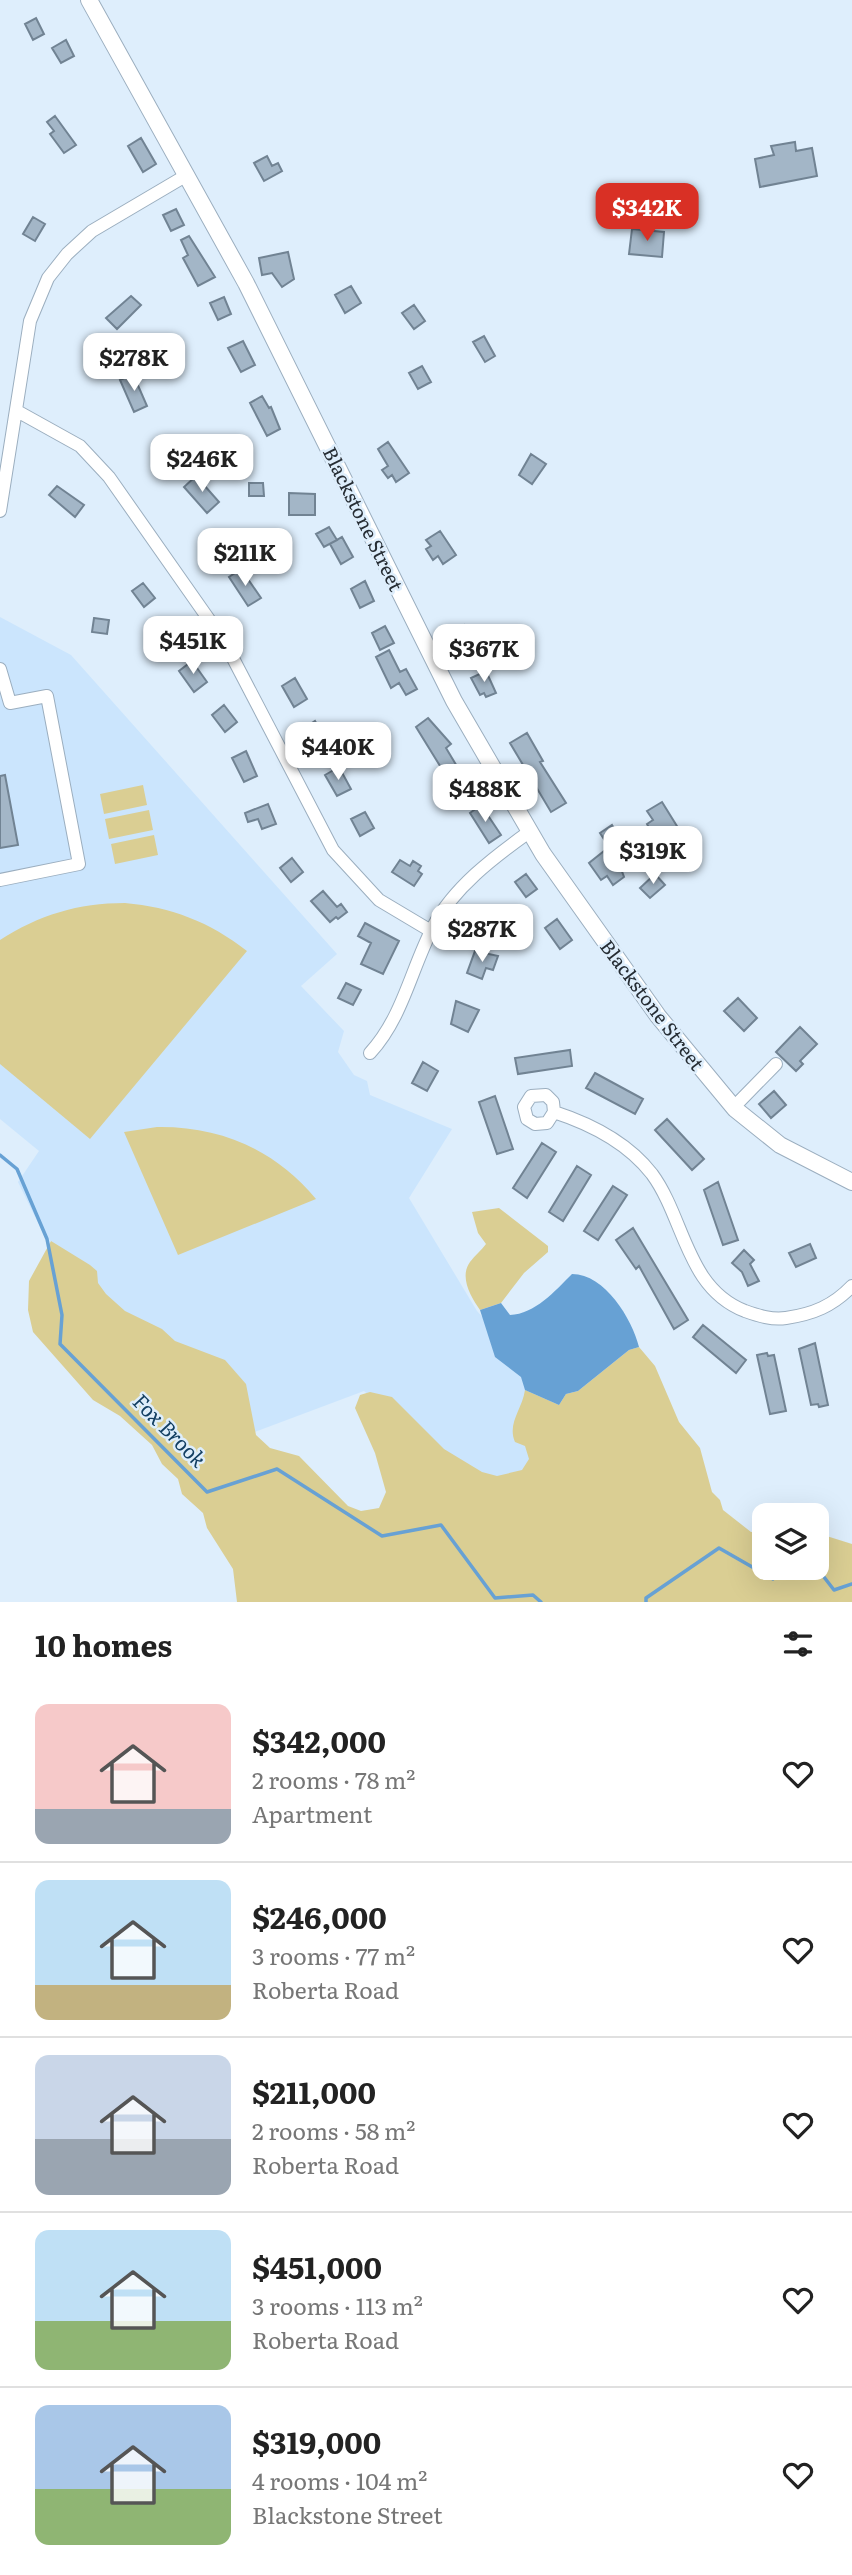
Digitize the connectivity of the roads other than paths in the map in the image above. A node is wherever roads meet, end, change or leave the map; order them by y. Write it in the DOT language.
graph roads {
  1 [pos="89,0"];
  2 [pos="187,175"];
  3 [pos="17,411"];
  4 [pos="0,511"];
  5 [pos="0,669"];
  6 [pos="530,832"];
  7 [pos="0,880"];
  8 [pos="431,931"];
  9 [pos="370,1053"];
  10 [pos="776,1064"];
  11 [pos="733,1108"];
  12 [pos="554,1112"];
  13 [pos="852,1182"];
  14 [pos="852,1286"];
  1 -- 2 [label="main road, Blackstone Street"];
  2 -- 3 [label="street"];
  2 -- 6 [label="main road, Blackstone Street"];
  3 -- 4 [label="street"];
  3 -- 8 [label="street"];
  5 -- 7 [label="street"];
  6 -- 8 [label="street"];
  6 -- 11 [label="main road, Blackstone Street"];
  8 -- 9 [label="street"];
  10 -- 11 [label="street"];
  11 -- 13 [label="main road, Blackstone Street"];
  12 -- 14 [label="street"];
}
